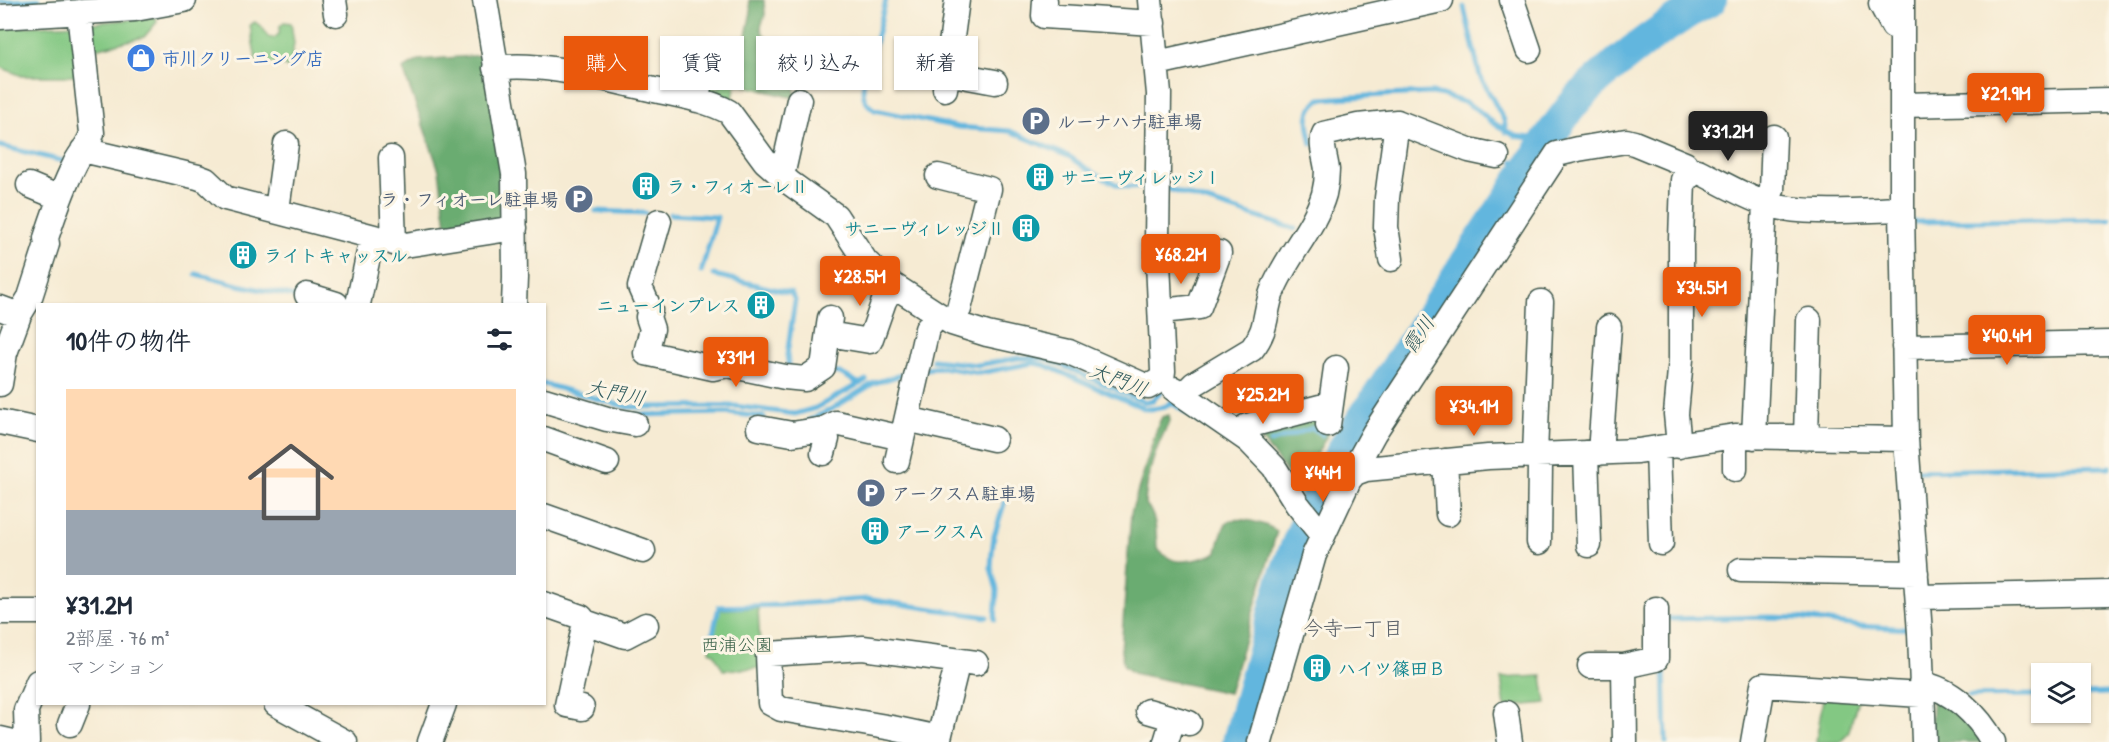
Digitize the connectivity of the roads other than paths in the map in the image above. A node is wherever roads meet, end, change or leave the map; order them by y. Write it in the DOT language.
graph roads {
  1 [pos="184,0"];
  2 [pos="485,0"];
  3 [pos="957,0"];
  4 [pos="1045,0"];
  5 [pos="1441,0"];
  6 [pos="1512,0"];
  7 [pos="1892,2"];
  8 [pos="155,3"];
  9 [pos="17,9"];
  10 [pos="1151,11"];
  11 [pos="79,12"];
  12 [pos="1529,50"];
  13 [pos="1157,63"];
  14 [pos="495,68"];
  15 [pos="996,82"];
  16 [pos="699,90"];
  17 [pos="799,99"];
  18 [pos="697,100"];
  19 [pos="2109,100"];
  20 [pos="1903,105"];
  21 [pos="1397,122"];
  22 [pos="1774,137"];
  23 [pos="286,144"];
  24 [pos="83,150"];
  25 [pos="1497,156"];
  26 [pos="391,158"];
  27 [pos="782,176"];
  28 [pos="938,176"];
  29 [pos="1690,176"];
  30 [pos="29,185"];
  31 [pos="60,198"];
  32 [pos="1765,204"];
  33 [pos="1902,209"];
  34 [pos="277,210"];
  35 [pos="659,221"];
  36 [pos="515,228"];
  37 [pos="383,240"];
  38 [pos="1219,253"];
  39 [pos="1391,259"];
  40 [pos="893,285"];
  41 [pos="307,295"];
  42 [pos="333,303"];
  43 [pos="358,303"];
  44 [pos="514,303"];
  45 [pos="1161,310"];
  46 [pos="10,312"];
  47 [pos="1546,313"];
  48 [pos="946,319"];
  49 [pos="1804,331"];
  50 [pos="1614,342"];
  51 [pos="2109,343"];
  52 [pos="1904,347"];
  53 [pos="1336,368"];
  54 [pos="0,384"];
  55 [pos="1174,388"];
  56 [pos="546,401"];
  57 [pos="0,422"];
  58 [pos="635,424"];
  59 [pos="759,428"];
  60 [pos="824,429"];
  61 [pos="36,430"];
  62 [pos="1238,433"];
  63 [pos="1745,436"];
  64 [pos="1806,438"];
  65 [pos="902,439"];
  66 [pos="994,439"];
  67 [pos="1906,439"];
  68 [pos="546,440"];
  69 [pos="1669,447"];
  70 [pos="823,453"];
  71 [pos="1593,453"];
  72 [pos="1535,455"];
  73 [pos="1445,461"];
  74 [pos="607,462"];
  75 [pos="1735,469"];
  76 [pos="1355,473"];
  77 [pos="1448,514"];
  78 [pos="546,517"];
  79 [pos="1319,532"];
  80 [pos="1539,542"];
  81 [pos="1662,543"];
  82 [pos="1589,545"];
  83 [pos="631,553"];
  84 [pos="1751,575"];
  85 [pos="1917,585"];
  86 [pos="2109,592"];
  87 [pos="546,605"];
  88 [pos="0,612"];
  89 [pos="36,612"];
  90 [pos="1650,619"];
  91 [pos="585,622"];
  92 [pos="646,625"];
  93 [pos="1590,666"];
  94 [pos="1624,666"];
  95 [pos="36,687"];
  96 [pos="1921,690"];
  97 [pos="278,705"];
  98 [pos="444,705"];
  99 [pos="582,708"];
  100 [pos="1148,711"];
  101 [pos="1506,713"];
  102 [pos="847,731"];
  103 [pos="0,739"];
  104 [pos="1265,740"];
  105 [pos="13,742"];
  106 [pos="27,742"];
  107 [pos="345,742"];
  108 [pos="430,742"];
  109 [pos="1166,742"];
  110 [pos="1510,742"];
  111 [pos="1625,742"];
  112 [pos="1753,742"];
  113 [pos="1924,742"];
  114 [pos="1993,742"];
  1 -- 8 [label="street"];
  2 -- 14 [label="street"];
  3 -- 15 [label="street"];
  4 -- 10 [label="street"];
  5 -- 13 [label="street"];
  6 -- 12 [label="street"];
  7 -- 20 [label="street"];
  8 -- 11 [label="street"];
  9 -- 11 [label="street"];
  10 -- 13 [label="street"];
  11 -- 24 [label="street"];
  13 -- 45 [label="street"];
  14 -- 18 [label="street"];
  14 -- 36 [label="street"];
  16 -- 18 [label="street"];
  17 -- 27 [label="street"];
  18 -- 27 [label="street"];
  19 -- 20 [label="street"];
  20 -- 33 [label="street"];
  21 -- 25 [label="street"];
  21 -- 39 [label="street"];
  21 -- 55 [label="street"];
  22 -- 32 [label="street"];
  23 -- 34 [label="street"];
  24 -- 31 [label="street"];
  24 -- 34 [label="street"];
  26 -- 37 [label="street"];
  27 -- 40 [label="street"];
  28 -- 48 [label="street"];
  29 -- 32 [label="street"];
  29 -- 69 [label="street"];
  29 -- 76 [label="street"];
  30 -- 31 [label="street"];
  31 -- 46 [label="street"];
  32 -- 33 [label="street"];
  32 -- 63 [label="street"];
  33 -- 52 [label="street"];
  34 -- 37 [label="street"];
  35 -- 40 [label="street"];
  36 -- 37 [label="street"];
  36 -- 44 [label="street"];
  37 -- 43 [label="street"];
  38 -- 45 [label="street"];
  40 -- 48 [label="street"];
  41 -- 42 [label="street"];
  45 -- 55 [label="street"];
  46 -- 54 [label="street"];
  47 -- 72 [label="street"];
  48 -- 55 [label="street"];
  48 -- 65 [label="street"];
  49 -- 64 [label="street"];
  50 -- 71 [label="street"];
  51 -- 52 [label="street"];
  52 -- 67 [label="street"];
  53 -- 62 [label="street"];
  55 -- 62 [label="street"];
  56 -- 58 [label="street"];
  57 -- 61 [label="street"];
  59 -- 60 [label="street"];
  60 -- 65 [label="street"];
  60 -- 70 [label="street"];
  62 -- 79 [label="street"];
  63 -- 64 [label="street"];
  63 -- 69 [label="street"];
  63 -- 75 [label="street"];
  64 -- 67 [label="street"];
  65 -- 66 [label="street"];
  67 -- 85 [label="street"];
  68 -- 74 [label="street"];
  69 -- 71 [label="street"];
  69 -- 81 [label="street"];
  71 -- 72 [label="street"];
  71 -- 82 [label="street"];
  72 -- 73 [label="street"];
  72 -- 80 [label="street"];
  73 -- 76 [label="street"];
  73 -- 77 [label="street"];
  76 -- 79 [label="street"];
  78 -- 83 [label="street"];
  79 -- 104 [label="street"];
  84 -- 85 [label="street"];
  85 -- 86 [label="street"];
  85 -- 96 [label="street"];
  87 -- 91 [label="street"];
  88 -- 89 [label="street"];
  90 -- 94 [label="street"];
  91 -- 92 [label="street"];
  91 -- 99 [label="street"];
  93 -- 94 [label="street"];
  94 -- 111 [label="street"];
  95 -- 106 [label="street"];
  96 -- 112 [label="street"];
  96 -- 113 [label="street"];
  96 -- 114 [label="street"];
  97 -- 107 [label="street"];
  98 -- 108 [label="street"];
  100 -- 109 [label="street"];
  101 -- 110 [label="street"];
  102 -- 102 [label="street"];
  103 -- 105 [label="street"];
}
